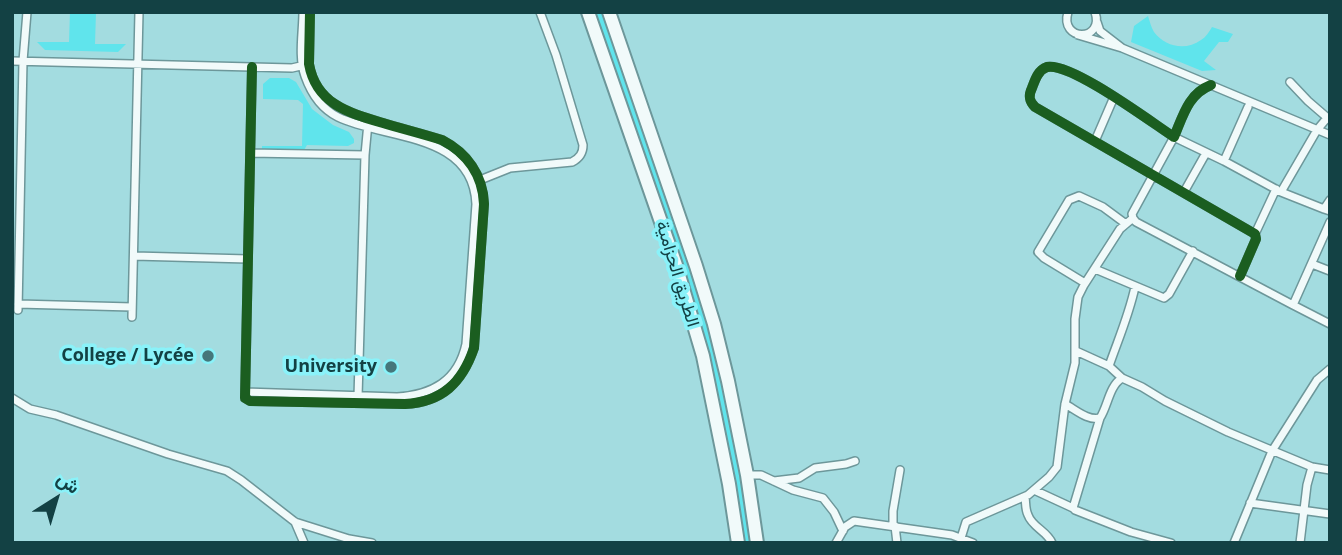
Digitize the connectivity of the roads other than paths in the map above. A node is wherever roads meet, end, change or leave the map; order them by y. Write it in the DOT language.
graph roads {
  1 [pos="27,12"];
  2 [pos="139,12"];
  3 [pos="303,12"];
  4 [pos="310,12"];
  5 [pos="540,12"];
  6 [pos="588,12"];
  7 [pos="609,12"];
  8 [pos="1060,12"];
  9 [pos="1095,12"];
  10 [pos="1067,16"];
  11 [pos="1097,22"];
  12 [pos="1078,35"];
  13 [pos="1122,48"];
  14 [pos="12,61"];
  15 [pos="23,61"];
  16 [pos="138,65"];
  17 [pos="306,65"];
  18 [pos="252,67"];
  19 [pos="1290,82"];
  20 [pos="1211,85"];
  21 [pos="1114,97"];
  22 [pos="1248,107"];
  23 [pos="1328,119"];
  24 [pos="368,122"];
  25 [pos="1317,130"];
  26 [pos="1330,135"];
  27 [pos="1174,137"];
  28 [pos="1095,141"];
  29 [pos="250,153"];
  30 [pos="1206,153"];
  31 [pos="365,155"];
  32 [pos="1224,161"];
  33 [pos="1153,175"];
  34 [pos="476,181"];
  35 [pos="1279,190"];
  36 [pos="1184,192"];
  37 [pos="1330,200"];
  38 [pos="1327,210"];
  39 [pos="1133,218"];
  40 [pos="1330,222"];
  41 [pos="1126,224"];
  42 [pos="1255,233"];
  43 [pos="1193,251"];
  44 [pos="134,256"];
  45 [pos="248,259"];
  46 [pos="1312,264"];
  47 [pos="1095,269"];
  48 [pos="1330,271"];
  49 [pos="1240,276"];
  50 [pos="1085,283"];
  51 [pos="1135,287"];
  52 [pos="1293,305"];
  53 [pos="132,307"];
  54 [pos="132,317"];
  55 [pos="1330,324"];
  56 [pos="1076,351"];
  57 [pos="1109,366"];
  58 [pos="1330,369"];
  59 [pos="1122,378"];
  60 [pos="12,398"];
  61 [pos="358,399"];
  62 [pos="1065,404"];
  63 [pos="1100,418"];
  64 [pos="1272,451"];
  65 [pos="855,461"];
  66 [pos="1312,467"];
  67 [pos="900,470"];
  68 [pos="1330,470"];
  69 [pos="747,475"];
  70 [pos="774,481"];
  71 [pos="1034,491"];
  72 [pos="1025,497"];
  73 [pos="1250,503"];
  74 [pos="1073,508"];
  75 [pos="1304,511"];
  76 [pos="1330,514"];
  77 [pos="295,522"];
  78 [pos="894,526"];
  79 [pos="843,531"];
  80 [pos="961,538"];
  81 [pos="360,542"];
  82 [pos="304,543"];
  83 [pos="372,543"];
  84 [pos="738,543"];
  85 [pos="757,543"];
  86 [pos="836,543"];
  87 [pos="897,543"];
  88 [pos="973,543"];
  89 [pos="1052,543"];
  90 [pos="1171,543"];
  91 [pos="1234,543"];
  92 [pos="1300,543"];
  1 -- 15 [label="street"];
  2 -- 16 [label="street"];
  3 -- 17 [label="street"];
  4 -- 17 [label="street"];
  5 -- 34 [label="street"];
  6 -- 84 [label="highway, الطريق الحزامية"];
  7 -- 69 [label="highway, الطريق الحزامية"];
  8 -- 10 [label="street"];
  9 -- 11 [label="street"];
  10 -- 12 [label="street"];
  11 -- 12 [label="street"];
  11 -- 13 [label="street"];
  12 -- 13 [label="street"];
  13 -- 20 [label="street"];
  14 -- 15 [label="street"];
  15 -- 16 [label="street"];
  15 -- 53 [label="street"];
  16 -- 18 [label="street"];
  16 -- 44 [label="street"];
  17 -- 18 [label="street"];
  17 -- 24 [label="street"];
  18 -- 29 [label="street"];
  19 -- 23 [label="street"];
  20 -- 25 [label="street"];
  20 -- 27 [label="street"];
  21 -- 27 [label="street"];
  21 -- 28 [label="street"];
  21 -- 28 [label="street"];
  22 -- 32 [label="street"];
  23 -- 25 [label="street"];
  24 -- 31 [label="street"];
  24 -- 34 [label="street"];
  25 -- 26 [label="street"];
  25 -- 35 [label="street"];
  27 -- 30 [label="street"];
  27 -- 33 [label="street"];
  28 -- 33 [label="street"];
  29 -- 31 [label="street"];
  29 -- 45 [label="street"];
  30 -- 32 [label="street"];
  30 -- 36 [label="street"];
  31 -- 61 [label="street"];
  32 -- 35 [label="street"];
  33 -- 36 [label="street"];
  33 -- 39 [label="street"];
  34 -- 61 [label="street"];
  35 -- 38 [label="street"];
  35 -- 42 [label="street"];
  36 -- 42 [label="street"];
  37 -- 38 [label="street"];
  39 -- 41 [label="street"];
  39 -- 43 [label="street"];
  40 -- 46 [label="street"];
  41 -- 47 [label="street"];
  41 -- 50 [label="street"];
  42 -- 49 [label="street"];
  43 -- 49 [label="street"];
  43 -- 51 [label="street"];
  44 -- 45 [label="street"];
  44 -- 53 [label="street"];
  45 -- 61 [label="street"];
  46 -- 48 [label="street"];
  46 -- 52 [label="street"];
  47 -- 50 [label="street"];
  47 -- 51 [label="street"];
  49 -- 52 [label="street"];
  50 -- 56 [label="street"];
  51 -- 57 [label="street"];
  52 -- 55 [label="street"];
  53 -- 54 [label="street"];
  56 -- 57 [label="street"];
  56 -- 62 [label="street"];
  57 -- 59 [label="street"];
  58 -- 64 [label="street"];
  59 -- 63 [label="street"];
  59 -- 64 [label="street"];
  60 -- 77 [label="street"];
  62 -- 63 [label="street"];
  62 -- 71 [label="street"];
  63 -- 74 [label="street"];
  64 -- 66 [label="street"];
  64 -- 73 [label="street"];
  65 -- 70 [label="street"];
  66 -- 68 [label="street"];
  66 -- 75 [label="street"];
  67 -- 78 [label="street"];
  69 -- 70 [label="street"];
  69 -- 85 [label="highway, الطريق الحزامية"];
  70 -- 79 [label="street"];
  71 -- 72 [label="street"];
  71 -- 74 [label="street"];
  72 -- 80 [label="street"];
  72 -- 89 [label="street"];
  73 -- 75 [label="street"];
  73 -- 91 [label="street"];
  74 -- 90 [label="street"];
  75 -- 76 [label="street"];
  75 -- 92 [label="street"];
  77 -- 81 [label="street"];
  77 -- 82 [label="street"];
  78 -- 79 [label="street"];
  78 -- 80 [label="street"];
  78 -- 87 [label="street"];
  79 -- 86 [label="street"];
  80 -- 88 [label="street"];
  81 -- 83 [label="street"];
}
